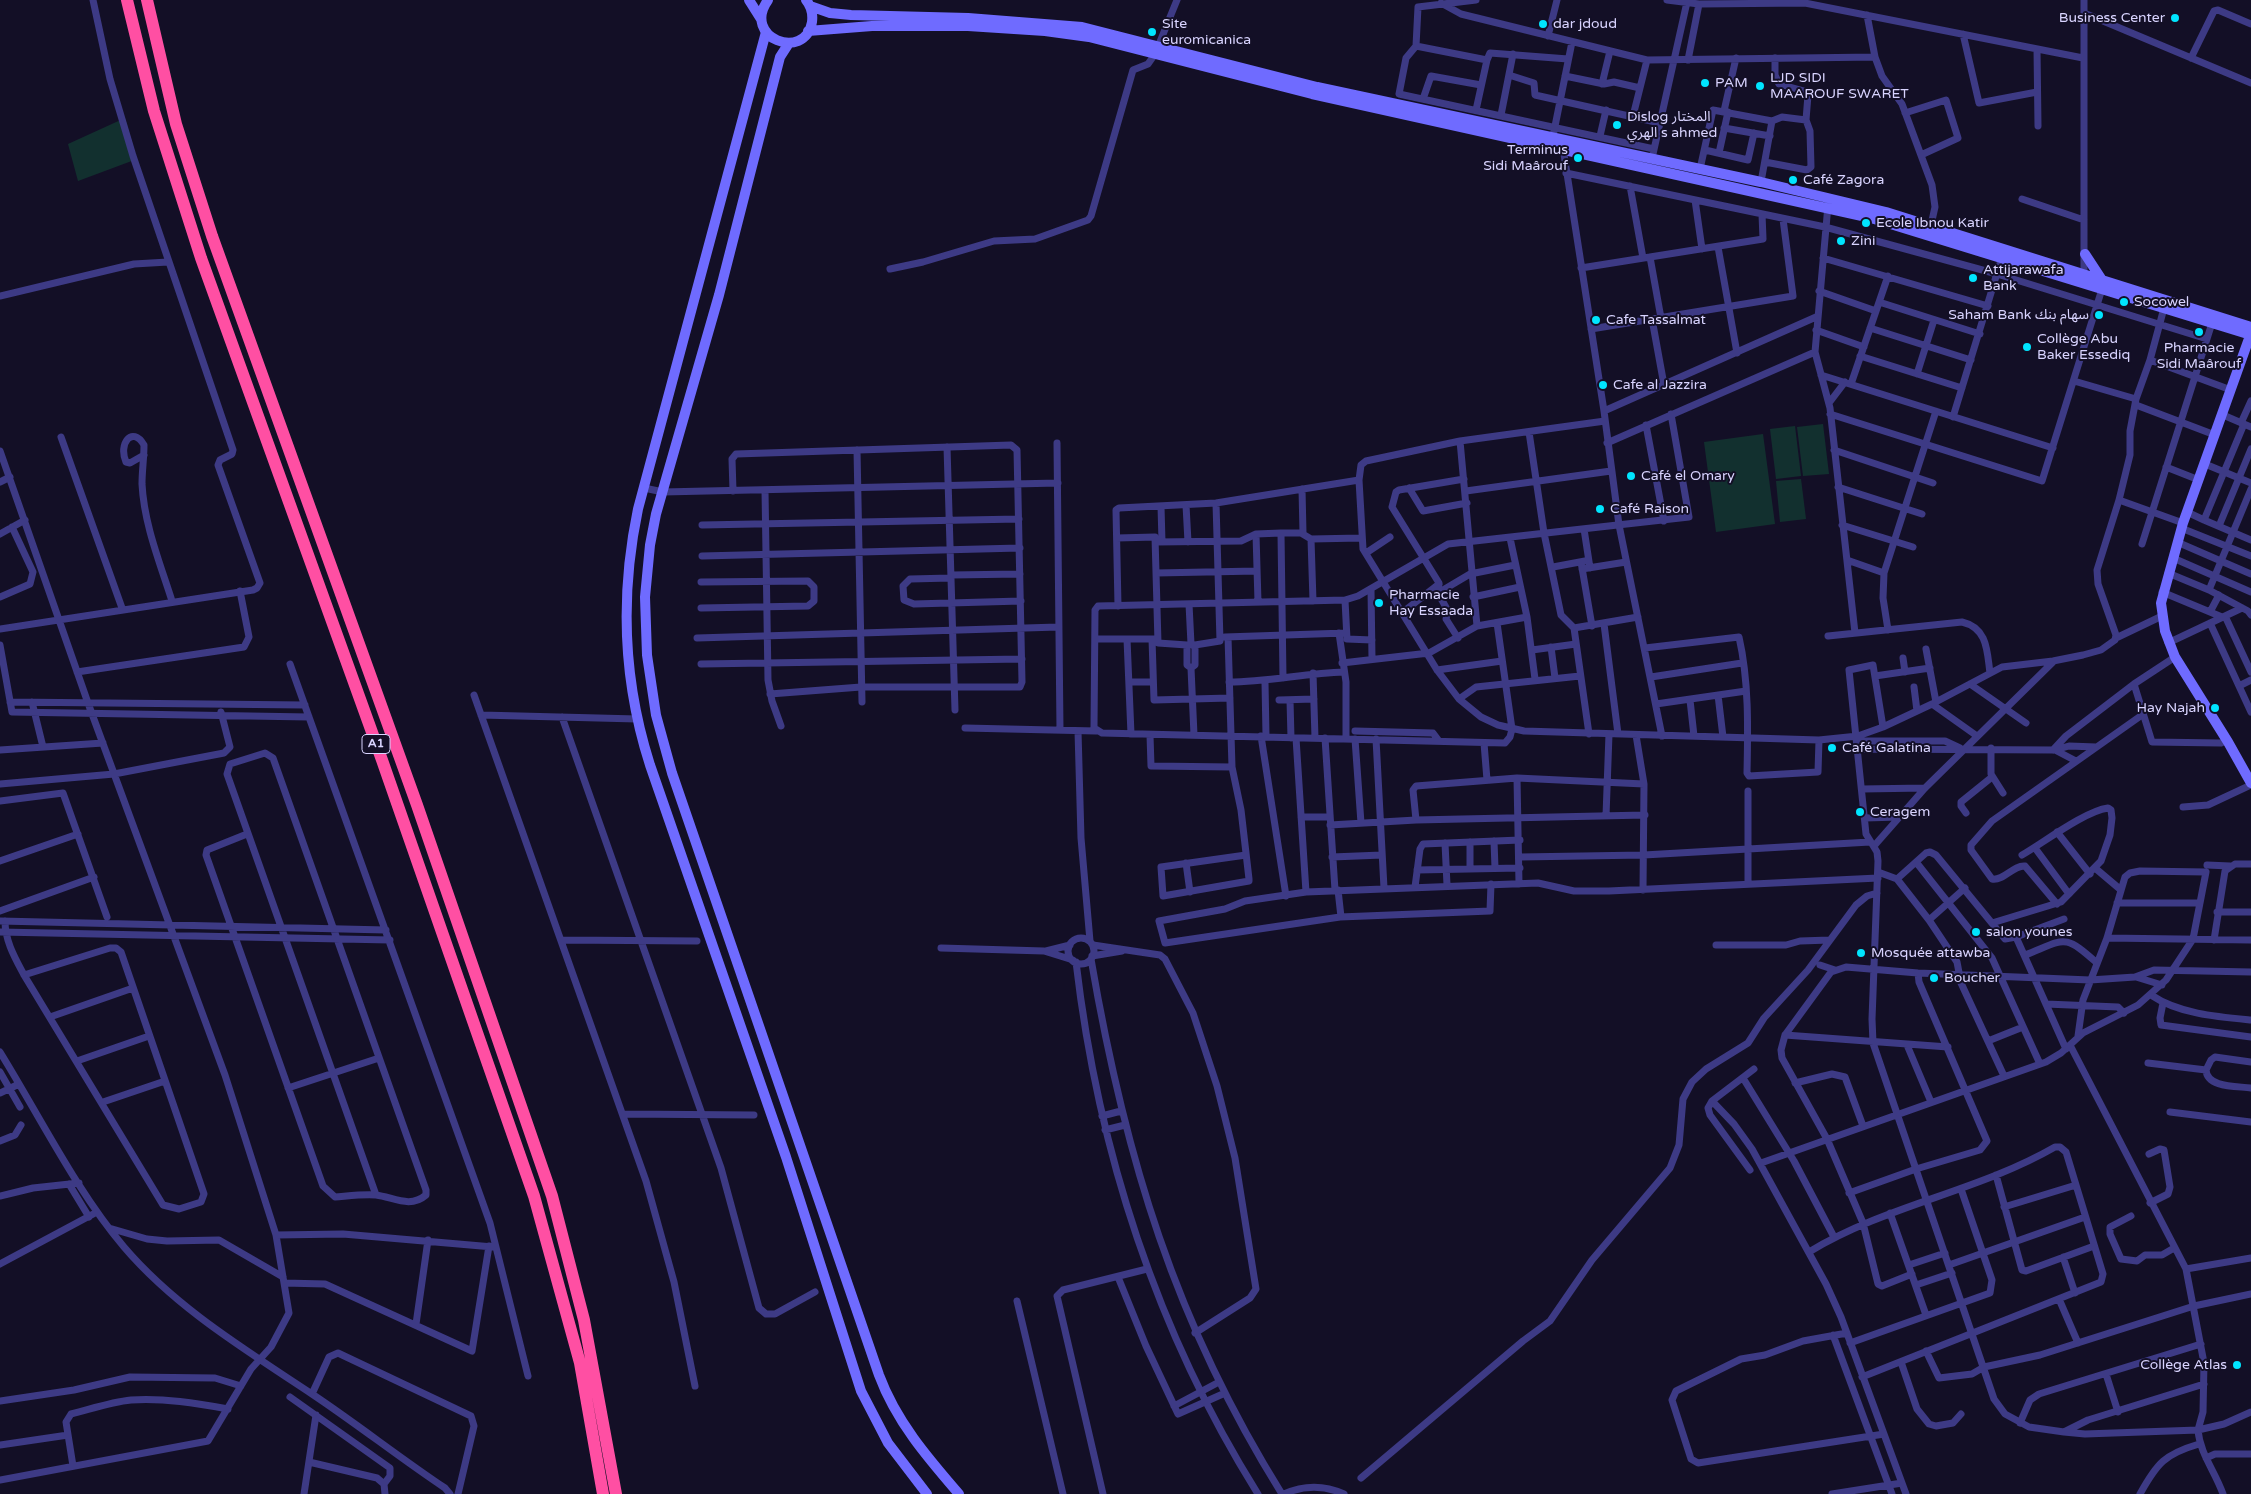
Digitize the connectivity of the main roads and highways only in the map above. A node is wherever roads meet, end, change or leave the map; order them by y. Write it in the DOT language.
graph roads {
  1 [pos="128,0"];
  2 [pos="147,0"];
  3 [pos="603,1494"];
  4 [pos="616,1494"];
  1 -- 3 [label="highway, A1"];
  2 -- 4 [label="highway, A1"];
}
